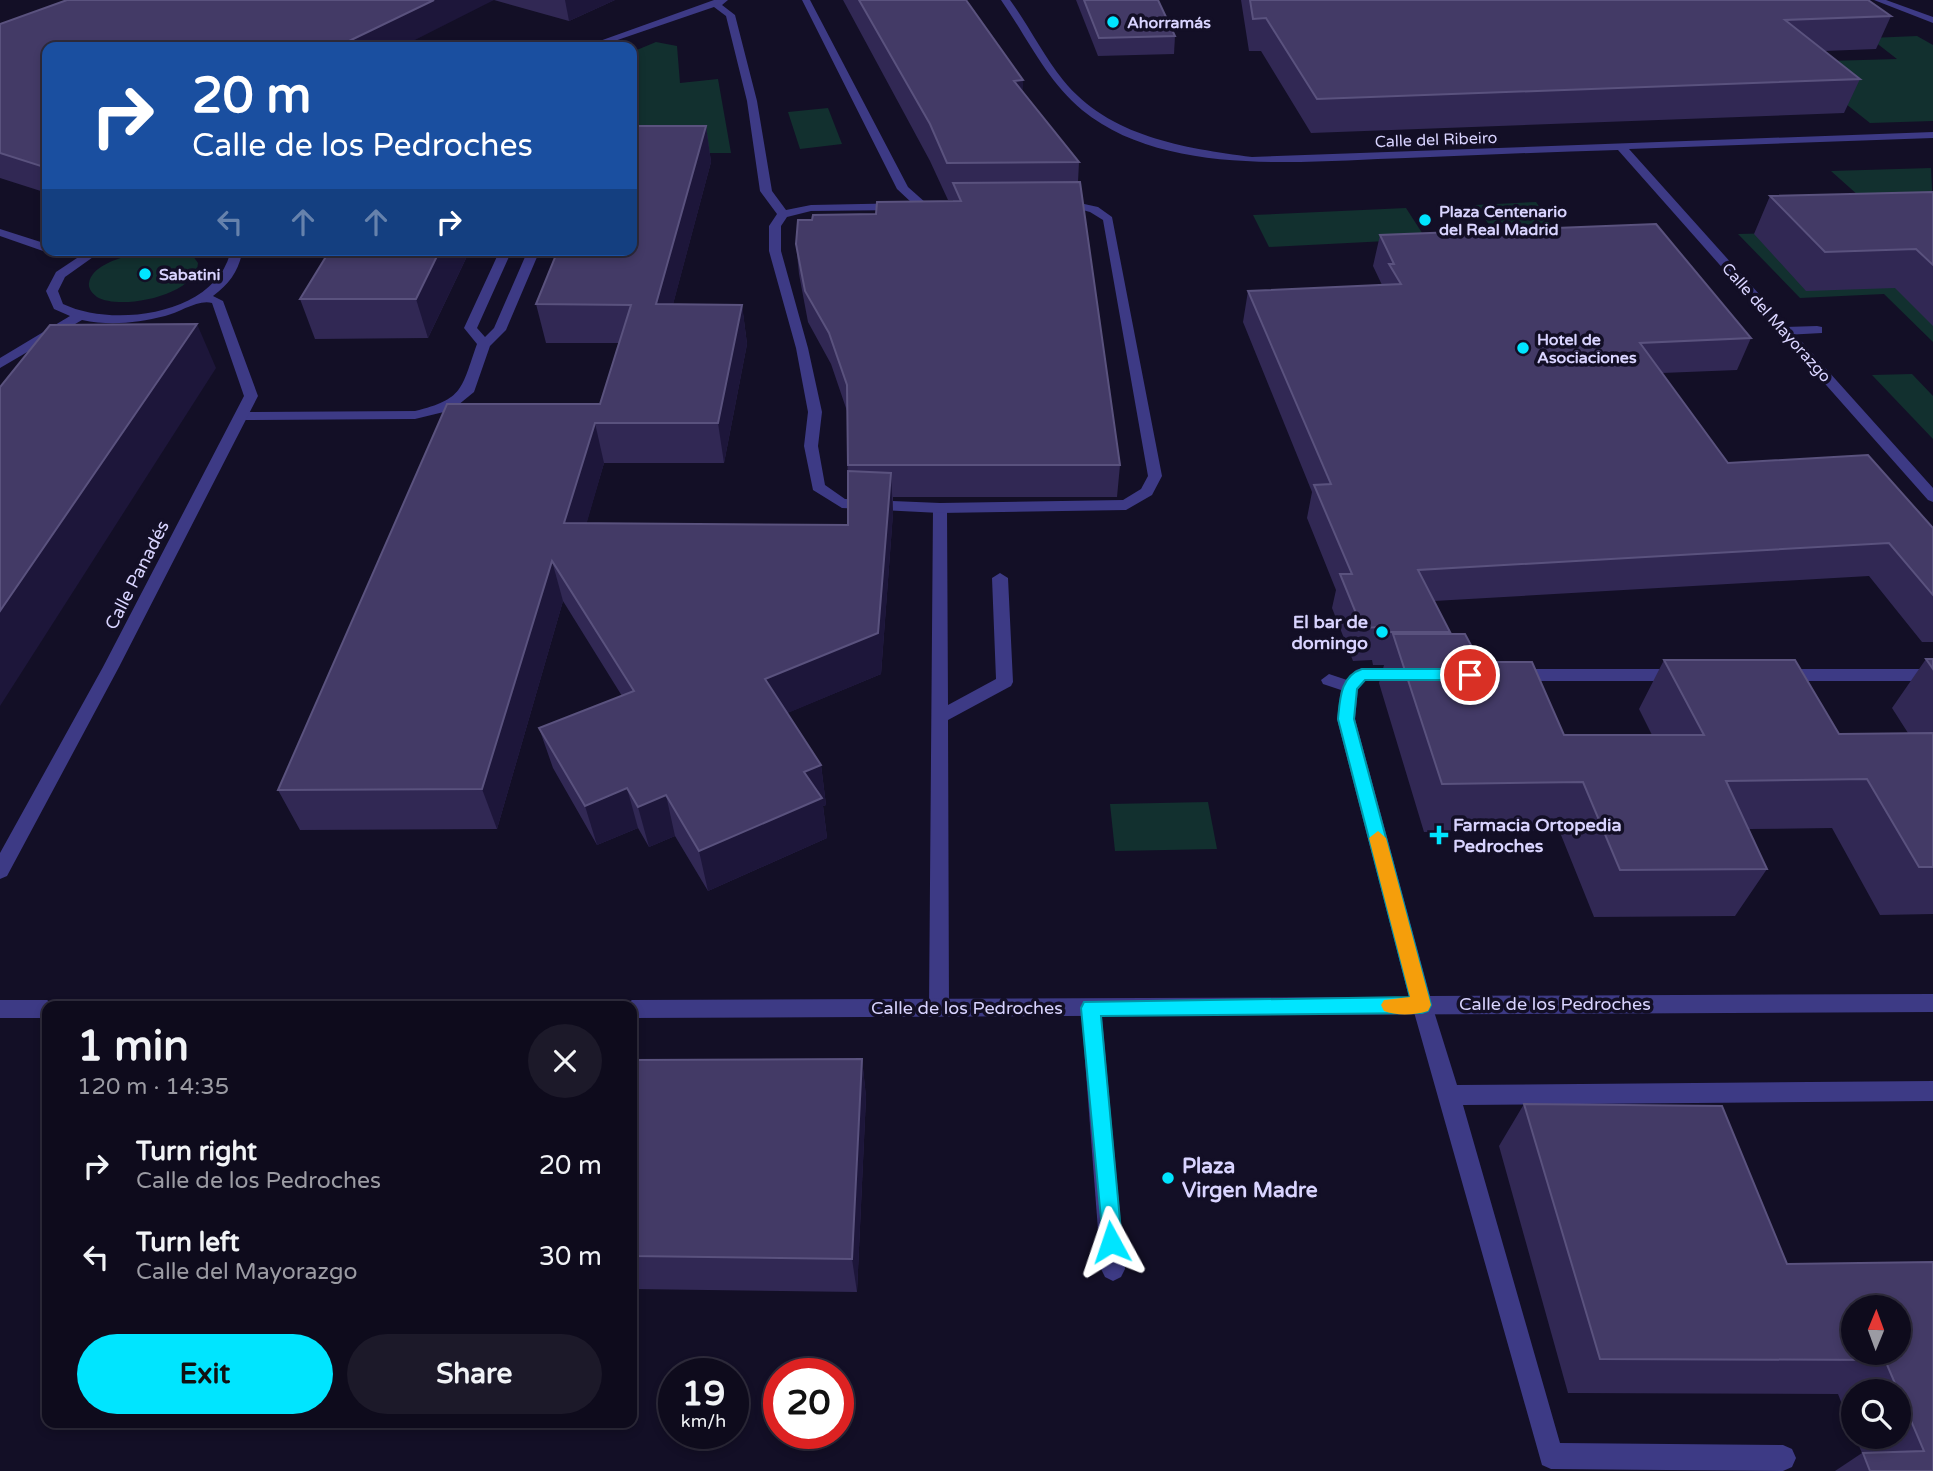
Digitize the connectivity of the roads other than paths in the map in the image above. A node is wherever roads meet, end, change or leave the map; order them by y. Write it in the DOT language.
graph roads {
  1 [pos="729,0"];
  2 [pos="806,0"];
  3 [pos="1005,0"];
  4 [pos="1878,0"];
  5 [pos="714,3"];
  6 [pos="1933,20"];
  7 [pos="602,42"];
  8 [pos="1933,135"];
  9 [pos="1622,148"];
  10 [pos="923,207"];
  11 [pos="783,214"];
  12 [pos="0,232"];
  13 [pos="42,246"];
  14 [pos="73,256"];
  15 [pos="84,256"];
  16 [pos="236,256"];
  17 [pos="503,256"];
  18 [pos="531,256"];
  19 [pos="80,258"];
  20 [pos="204,297"];
  21 [pos="79,316"];
  22 [pos="1817,330"];
  23 [pos="1785,331"];
  24 [pos="484,344"];
  25 [pos="0,364"];
  26 [pos="241,416"];
  27 [pos="1933,497"];
  28 [pos="940,508"];
  29 [pos="1000,578"];
  30 [pos="1417,674"];
  31 [pos="1501,675"];
  32 [pos="1696,675"];
  33 [pos="1766,675"];
  34 [pos="1933,676"];
  35 [pos="1329,680"];
  36 [pos="1350,687"];
  37 [pos="941,716"];
  38 [pos="0,871"];
  39 [pos="1933,1003"];
  40 [pos="1422,1005"];
  41 [pos="939,1008"];
  42 [pos="1091,1008"];
  43 [pos="0,1009"];
  44 [pos="42,1009"];
  45 [pos="637,1009"];
  46 [pos="1933,1091"];
  47 [pos="1449,1095"];
  48 [pos="1114,1269"];
  49 [pos="1783,1458"];
  1 -- 5 [label="street"];
  2 -- 10 [label="street"];
  3 -- 9 [label="street, Calle del Ribeiro"];
  4 -- 6 [label="street"];
  5 -- 7 [label="street"];
  5 -- 11 [label="street"];
  8 -- 9 [label="street, Calle del Ribeiro"];
  9 -- 23 [label="street, Calle del Mayorazgo"];
  10 -- 11 [label="street"];
  10 -- 28 [label="street"];
  11 -- 28 [label="street"];
  12 -- 13 [label="street"];
  14 -- 19 [label="street"];
  15 -- 19 [label="street"];
  16 -- 20 [label="street"];
  17 -- 24 [label="street"];
  18 -- 24 [label="street"];
  19 -- 21 [label="street"];
  20 -- 21 [label="street"];
  20 -- 26 [label="street, Calle Panadés"];
  21 -- 25 [label="street"];
  22 -- 23 [label="street"];
  23 -- 27 [label="street, Calle del Mayorazgo"];
  24 -- 26 [label="street"];
  26 -- 38 [label="street, Calle Panadés"];
  28 -- 37 [label="street"];
  29 -- 37 [label="street"];
  30 -- 36 [label="street"];
  31 -- 32 [label="street"];
  33 -- 34 [label="street"];
  35 -- 36 [label="street"];
  36 -- 40 [label="street"];
  37 -- 41 [label="street"];
  39 -- 40 [label="street, Calle de los Pedroches"];
  40 -- 42 [label="street, Calle de los Pedroches"];
  40 -- 47 [label="street"];
  41 -- 42 [label="street, Calle de los Pedroches"];
  41 -- 45 [label="street, Calle de los Pedroches"];
  42 -- 48 [label="street"];
  43 -- 44 [label="street"];
  46 -- 47 [label="street"];
  47 -- 49 [label="street"];
}
